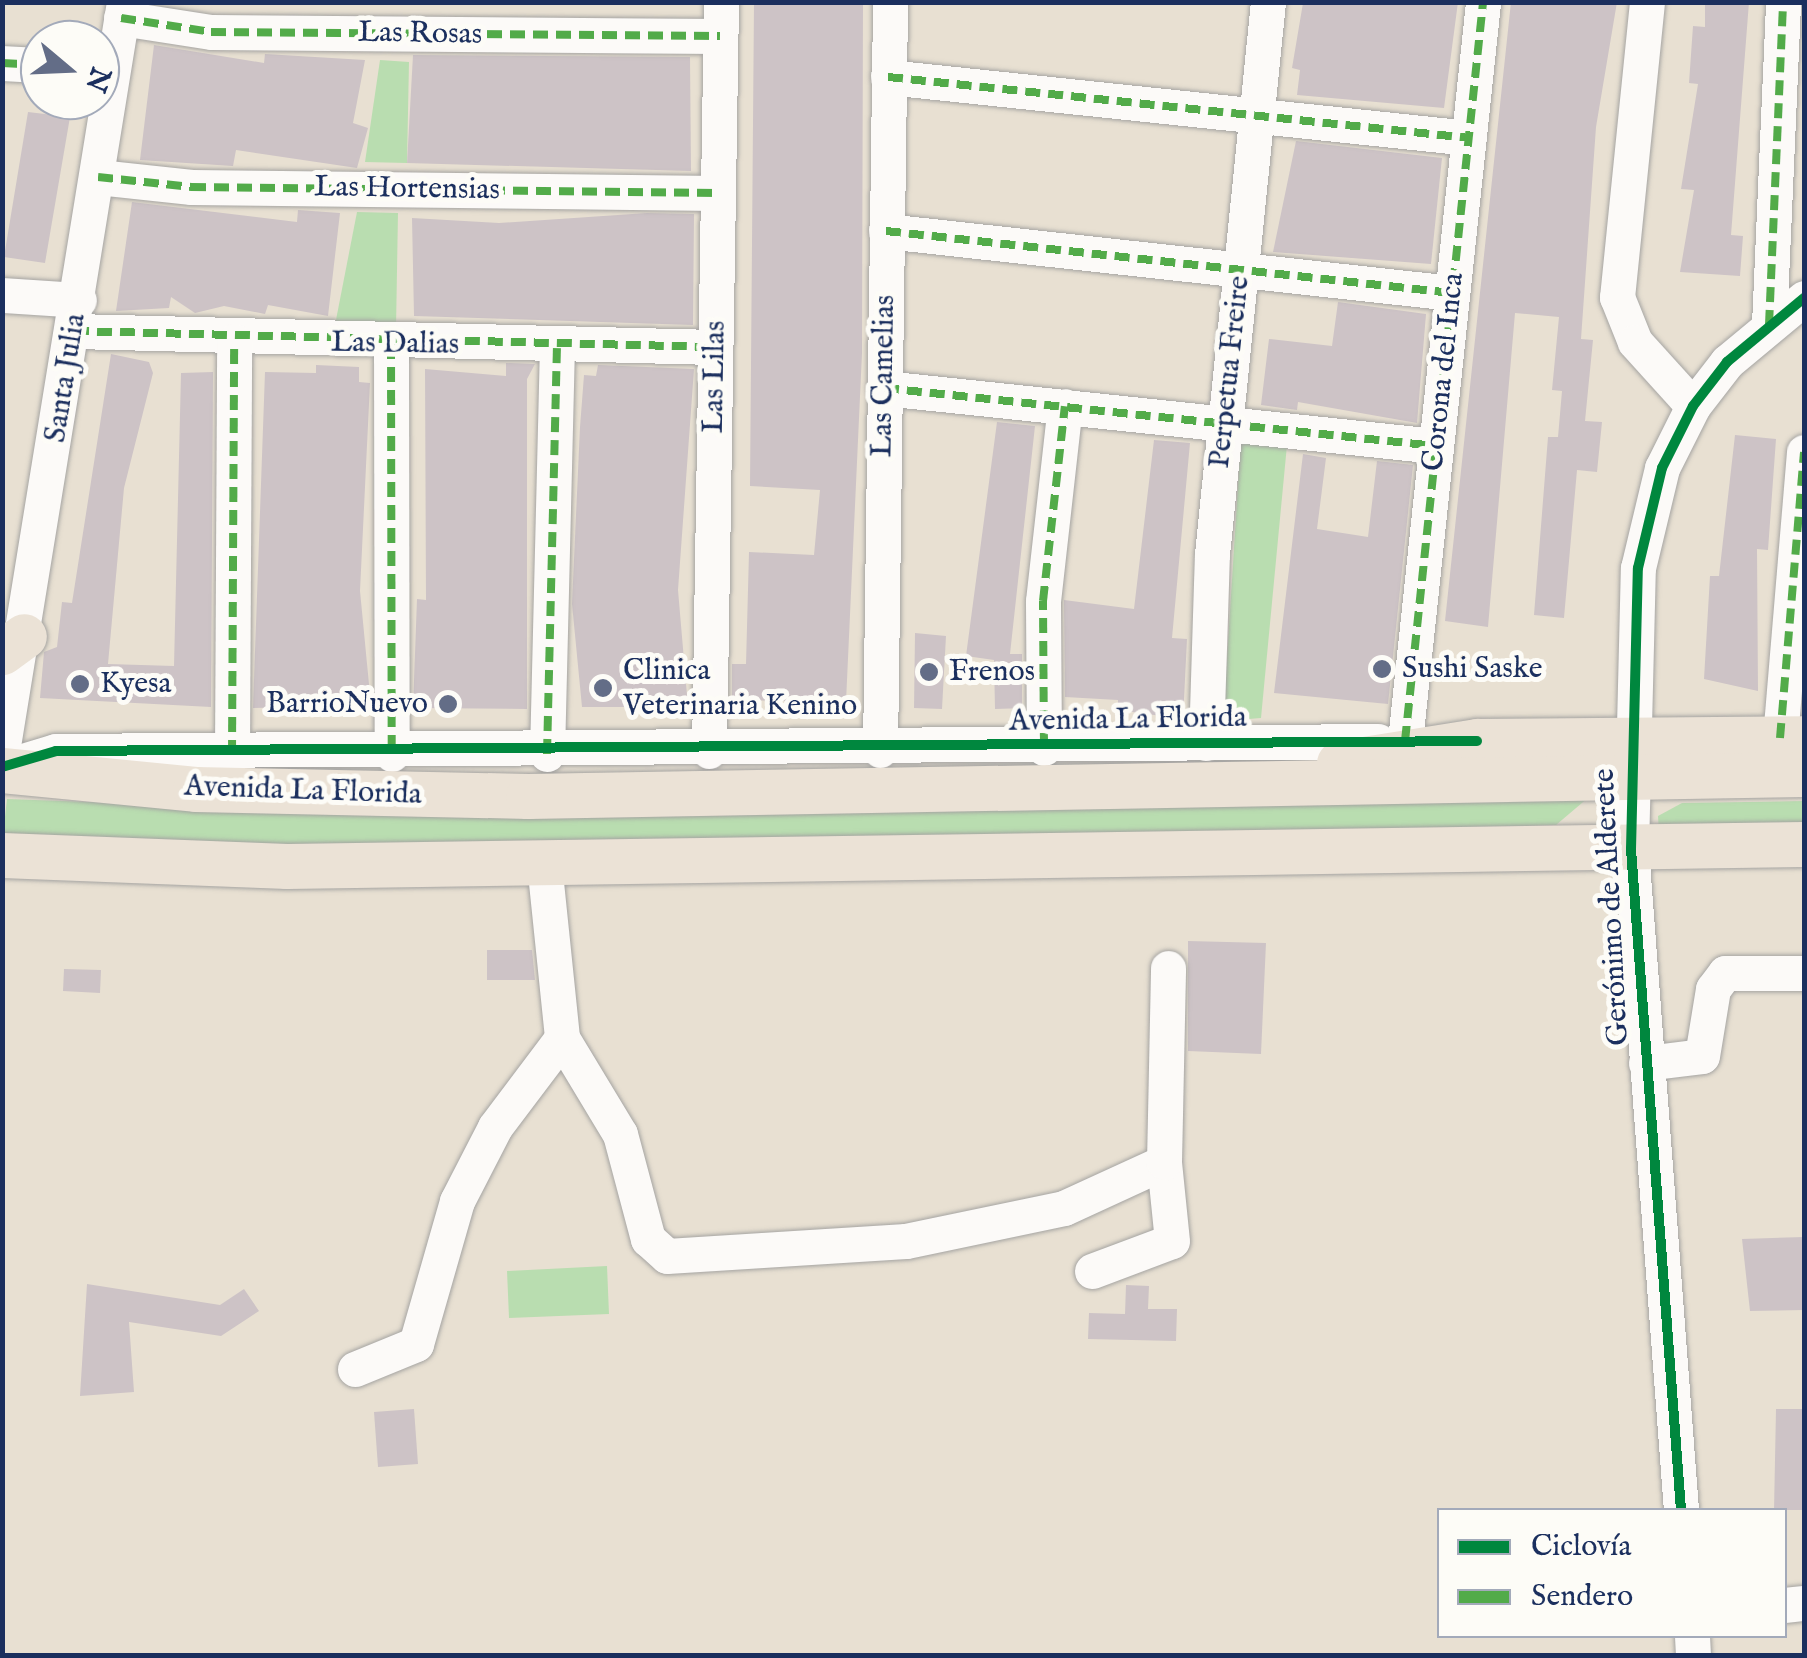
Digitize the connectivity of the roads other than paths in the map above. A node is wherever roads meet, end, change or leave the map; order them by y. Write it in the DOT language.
graph roads {
  1 [pos="890,2"];
  2 [pos="1268,2"];
  3 [pos="1483,2"];
  4 [pos="1647,2"];
  5 [pos="1784,2"];
  6 [pos="122,10"];
  7 [pos="721,20"];
  8 [pos="888,77"];
  9 [pos="1256,116"];
  10 [pos="103,120"];
  11 [pos="1469,138"];
  12 [pos="98,176"];
  13 [pos="718,193"];
  14 [pos="886,230"];
  15 [pos="1240,270"];
  16 [pos="1452,293"];
  17 [pos="2,296"];
  18 [pos="1804,298"];
  19 [pos="77,316"];
  20 [pos="1769,325"];
  21 [pos="234,341"];
  22 [pos="391,344"];
  23 [pos="557,347"];
  24 [pos="716,347"];
  25 [pos="884,388"];
  26 [pos="1064,406"];
  27 [pos="1692,406"];
  28 [pos="1224,424"];
  29 [pos="1436,446"];
  30 [pos="1804,452"];
  31 [pos="13,644"];
  32 [pos="1405,740"];
  33 [pos="1477,741"];
  34 [pos="1206,744"];
  35 [pos="1044,748"];
  36 [pos="880,750"];
  37 [pos="1796,750"];
  38 [pos="709,751"];
  39 [pos="2,752"];
  40 [pos="232,754"];
  41 [pos="392,754"];
  42 [pos="547,754"];
  43 [pos="1629,757"];
  44 [pos="2,769"];
  45 [pos="1220,788"];
  46 [pos="825,792"];
  47 [pos="1804,844"];
  48 [pos="1631,848"];
  49 [pos="2,855"];
  50 [pos="827,858"];
  51 [pos="544,864"];
  52 [pos="1168,968"];
  53 [pos="1804,973"];
  54 [pos="562,1038"];
  55 [pos="1646,1063"];
  56 [pos="1164,1162"];
  57 [pos="1092,1270"];
  58 [pos="355,1369"];
  59 [pos="1681,1508"];
  1 -- 8 [label="street, Las Camelias"];
  2 -- 9 [label="street, Perpetua Freire"];
  3 -- 11 [label="street, Corona del Inca"];
  4 -- 27 [label="street"];
  5 -- 20 [label="street"];
  6 -- 7 [label="street, Las Rosas"];
  7 -- 13 [label="street, Las Lilas"];
  8 -- 9 [label="street"];
  8 -- 14 [label="street, Las Camelias"];
  9 -- 11 [label="street"];
  9 -- 15 [label="street, Perpetua Freire"];
  10 -- 12 [label="street, Santa Julia"];
  11 -- 16 [label="street, Corona del Inca"];
  12 -- 13 [label="street, Las Hortensias"];
  12 -- 19 [label="street, Santa Julia"];
  13 -- 24 [label="street, Las Lilas"];
  14 -- 15 [label="street"];
  14 -- 25 [label="street, Las Camelias"];
  15 -- 16 [label="street"];
  15 -- 28 [label="street, Perpetua Freire"];
  16 -- 29 [label="street, Corona del Inca"];
  17 -- 19 [label="street, Las Dalias"];
  18 -- 20 [label="street, Gerónimo de Alderete"];
  19 -- 21 [label="street, Las Dalias"];
  19 -- 31 [label="street, Santa Julia"];
  20 -- 27 [label="street, Gerónimo de Alderete"];
  21 -- 22 [label="street, Las Dalias"];
  21 -- 40 [label="street"];
  22 -- 23 [label="street, Las Dalias"];
  22 -- 41 [label="street"];
  23 -- 24 [label="street, Las Dalias"];
  23 -- 42 [label="street"];
  24 -- 38 [label="street, Las Lilas"];
  25 -- 26 [label="street"];
  25 -- 36 [label="street, Las Camelias"];
  26 -- 28 [label="street"];
  26 -- 35 [label="street"];
  27 -- 43 [label="street, Gerónimo de Alderete"];
  28 -- 29 [label="street"];
  28 -- 34 [label="street, Perpetua Freire"];
  29 -- 32 [label="street, Corona del Inca"];
  30 -- 37 [label="street"];
  31 -- 39 [label="street, Santa Julia"];
  32 -- 33 [label="street, Avenida La Florida"];
  32 -- 34 [label="street, Avenida La Florida"];
  33 -- 43 [label="main road, Avenida La Florida"];
  33 -- 45 [label="main road"];
  34 -- 35 [label="street, Avenida La Florida"];
  35 -- 36 [label="street, Avenida La Florida"];
  36 -- 38 [label="street, Avenida La Florida"];
  37 -- 43 [label="main road, Avenida La Florida"];
  38 -- 42 [label="street, Avenida La Florida"];
  40 -- 41 [label="street, Avenida La Florida"];
  40 -- 44 [label="street, Avenida La Florida"];
  41 -- 42 [label="street, Avenida La Florida"];
  43 -- 45 [label="main road, Avenida La Florida"];
  43 -- 48 [label="street, Gerónimo de Alderete"];
  44 -- 46 [label="main road, Avenida La Florida"];
  45 -- 46 [label="main road, Avenida La Florida"];
  46 -- 50 [label="main road"];
  47 -- 48 [label="main road"];
  48 -- 50 [label="main road"];
  48 -- 55 [label="street, Gerónimo de Alderete"];
  49 -- 51 [label="main road"];
  50 -- 51 [label="main road"];
  51 -- 54 [label="street"];
  52 -- 56 [label="street"];
  53 -- 55 [label="street"];
  54 -- 56 [label="street"];
  54 -- 58 [label="street"];
  55 -- 59 [label="street, Gerónimo de Alderete"];
  56 -- 57 [label="street"];
}
